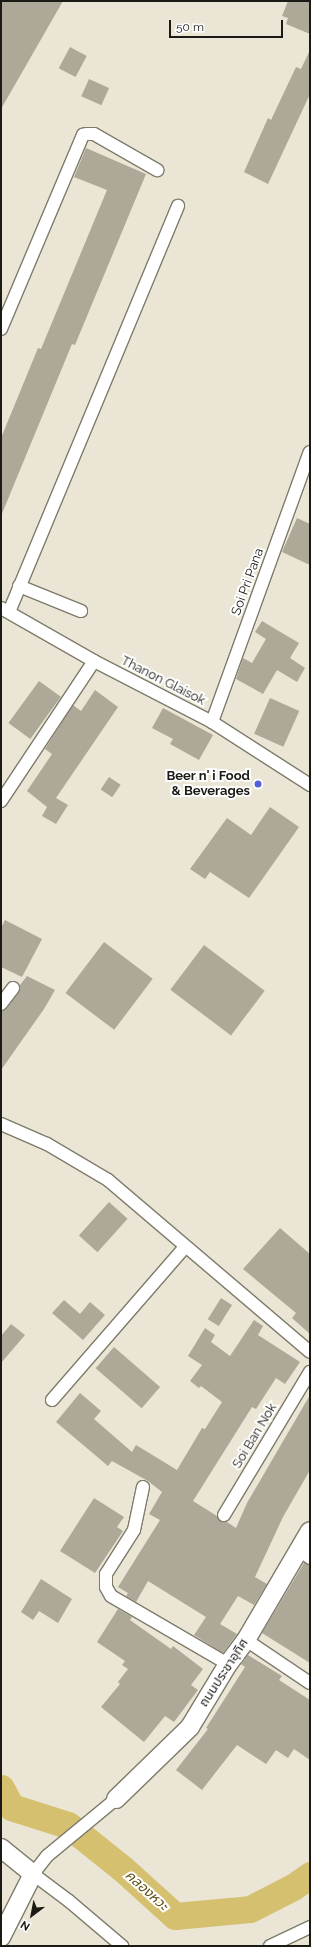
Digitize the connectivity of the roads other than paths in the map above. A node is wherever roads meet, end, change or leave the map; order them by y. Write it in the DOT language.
graph roads {
  1 [pos="157,170"];
  2 [pos="178,206"];
  3 [pos="1,329"];
  4 [pos="310,452"];
  5 [pos="19,586"];
  6 [pos="5,610"];
  7 [pos="81,611"];
  8 [pos="94,661"];
  9 [pos="212,722"];
  10 [pos="310,785"];
  11 [pos="1,801"];
  12 [pos="13,988"];
  13 [pos="1,1004"];
  14 [pos="1,1124"];
  15 [pos="184,1247"];
  16 [pos="310,1352"];
  17 [pos="310,1372"];
  18 [pos="52,1400"];
  19 [pos="143,1487"];
  20 [pos="224,1515"];
  21 [pos="310,1531"];
  22 [pos="304,1554"];
  23 [pos="246,1640"];
  24 [pos="228,1664"];
  25 [pos="310,1683"];
  26 [pos="116,1799"];
  27 [pos="1,1848"];
  28 [pos="33,1874"];
  29 [pos="310,1927"];
  30 [pos="1,1937"];
  31 [pos="122,1946"];
  32 [pos="270,1946"];
  1 -- 3 [label="street"];
  2 -- 5 [label="street"];
  4 -- 9 [label="street, Soi Pri Pana"];
  5 -- 6 [label="street"];
  5 -- 7 [label="street"];
  6 -- 8 [label="street, Thanon Glaisok"];
  8 -- 9 [label="street, Thanon Glaisok"];
  8 -- 11 [label="street"];
  9 -- 10 [label="street, Thanon Glaisok"];
  12 -- 13 [label="street"];
  14 -- 15 [label="street"];
  15 -- 16 [label="street"];
  15 -- 18 [label="street"];
  17 -- 20 [label="street, Soi Ban Nok"];
  19 -- 24 [label="street"];
  21 -- 22 [label="street, ถนนประชาอุทิศ"];
  22 -- 23 [label="street, ถนนประชาอุทิศ"];
  23 -- 24 [label="street, ถนนประชาอุทิศ"];
  23 -- 25 [label="street"];
  24 -- 26 [label="street, ถนนประชาอุทิศ"];
  26 -- 28 [label="street"];
  27 -- 28 [label="street"];
  28 -- 30 [label="street"];
  28 -- 31 [label="street"];
  29 -- 32 [label="street"];
}
